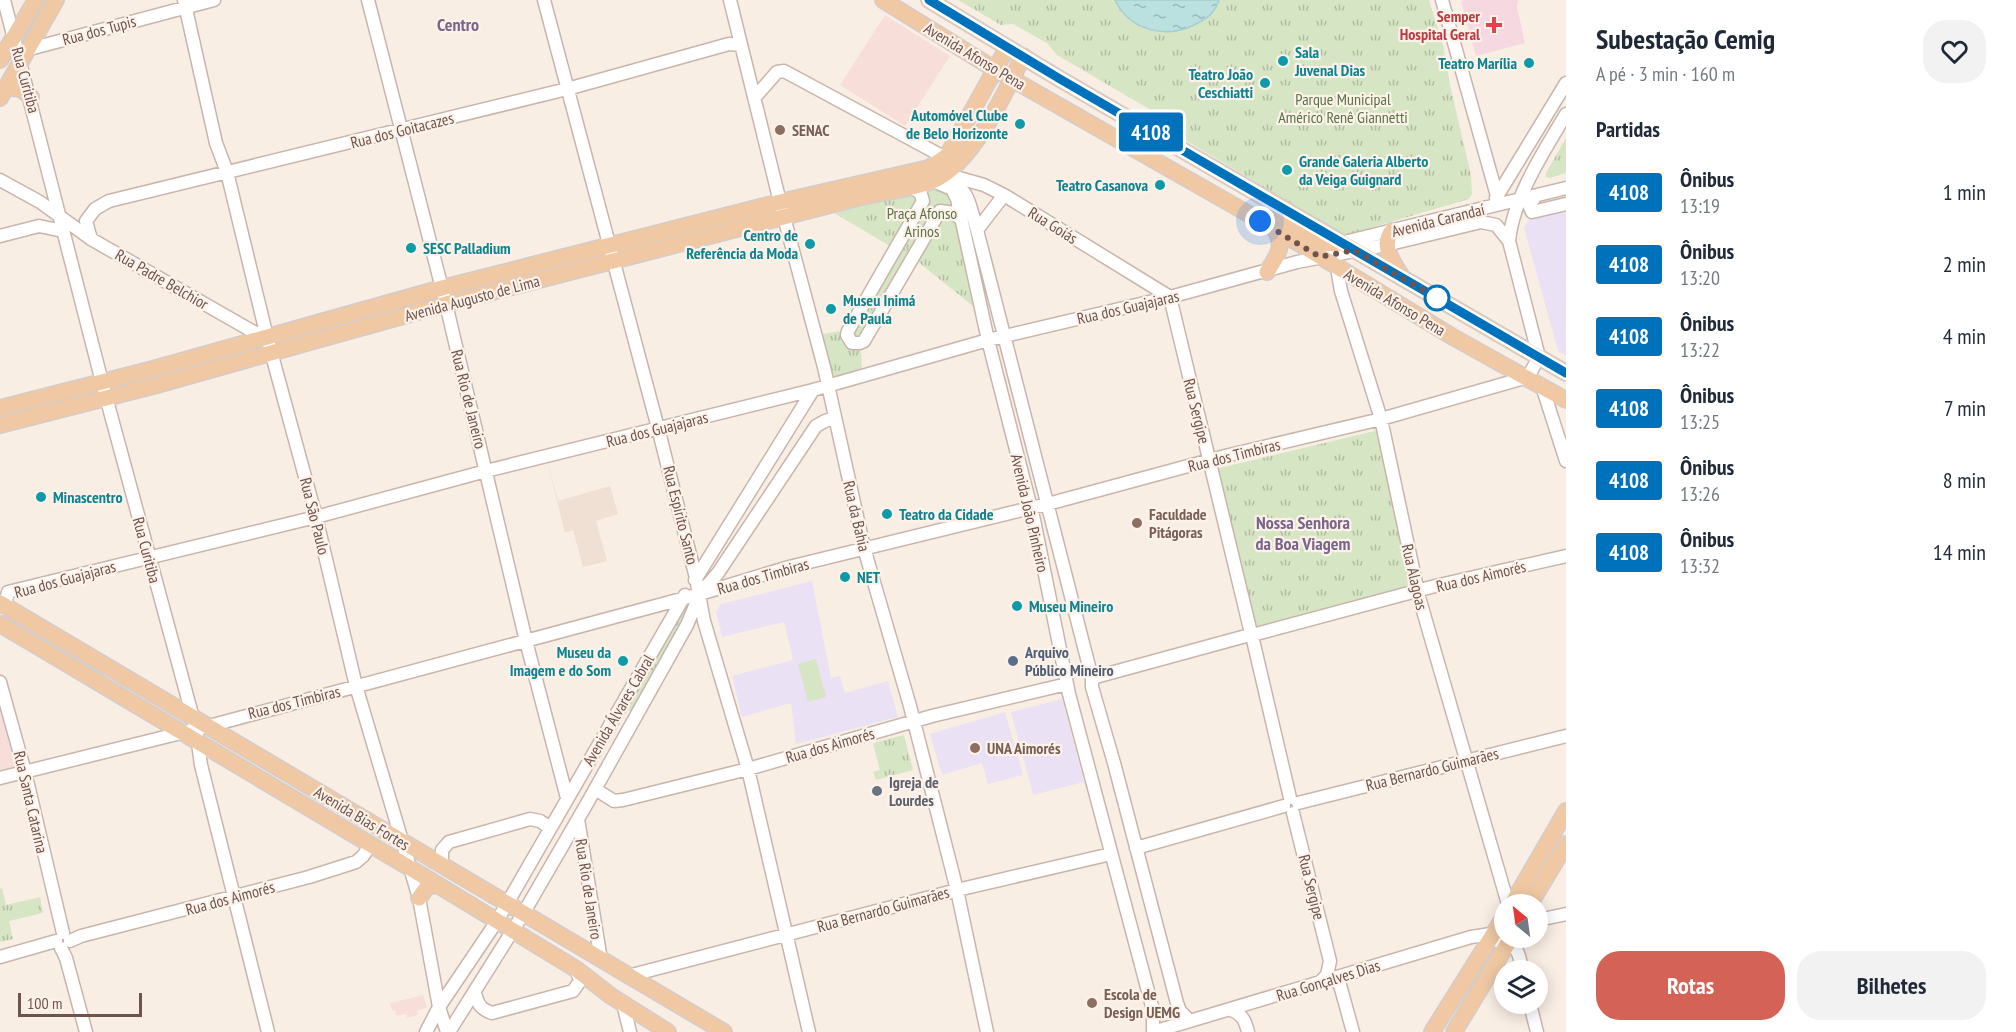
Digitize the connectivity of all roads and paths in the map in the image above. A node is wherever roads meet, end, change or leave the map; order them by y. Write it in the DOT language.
graph roads {
  1 [pos="4,0"];
  2 [pos="36,0"];
  3 [pos="56,0"];
  4 [pos="214,0"];
  5 [pos="368,0"];
  6 [pos="544,0"];
  7 [pos="730,0"];
  8 [pos="883,0"];
  9 [pos="929,0"];
  10 [pos="1442,0"];
  11 [pos="185,4"];
  12 [pos="741,45"];
  13 [pos="1007,48"];
  14 [pos="12,53"];
  15 [pos="1023,56"];
  16 [pos="996,70"];
  17 [pos="1013,78"];
  18 [pos="1566,83"];
  19 [pos="567,89"];
  20 [pos="3,92"];
  21 [pos="31,97"];
  22 [pos="755,97"];
  23 [pos="1566,114"];
  24 [pos="401,130"];
  25 [pos="966,152"];
  26 [pos="947,156"];
  27 [pos="1486,159"];
  28 [pos="1515,166"];
  29 [pos="227,172"];
  30 [pos="935,174"];
  31 [pos="0,182"];
  32 [pos="963,185"];
  33 [pos="911,186"];
  34 [pos="1566,188"];
  35 [pos="1004,195"];
  36 [pos="1536,196"];
  37 [pos="1521,199"];
  38 [pos="1494,201"];
  39 [pos="1229,204"];
  40 [pos="1566,204"];
  41 [pos="782,210"];
  42 [pos="59,216"];
  43 [pos="963,221"];
  44 [pos="1481,222"];
  45 [pos="977,230"];
  46 [pos="1275,230"];
  47 [pos="63,231"];
  48 [pos="0,236"];
  49 [pos="1389,238"];
  50 [pos="91,239"];
  51 [pos="1509,241"];
  52 [pos="1340,243"];
  53 [pos="610,247"];
  54 [pos="68,249"];
  55 [pos="1354,250"];
  56 [pos="1320,257"];
  57 [pos="614,262"];
  58 [pos="1340,268"];
  59 [pos="1267,272"];
  60 [pos="1402,277"];
  61 [pos="442,288"];
  62 [pos="1170,297"];
  63 [pos="446,304"];
  64 [pos="1003,336"];
  65 [pos="988,340"];
  66 [pos="270,345"];
  67 [pos="1539,357"];
  68 [pos="1566,373"];
  69 [pos="1528,377"];
  70 [pos="102,382"];
  71 [pos="828,386"];
  72 [pos="1542,386"];
  73 [pos="813,390"];
  74 [pos="106,398"];
  75 [pos="1566,400"];
  76 [pos="0,408"];
  77 [pos="834,418"];
  78 [pos="1381,419"];
  79 [pos="0,425"];
  80 [pos="658,428"];
  81 [pos="1209,460"];
  82 [pos="1566,461"];
  83 [pos="486,471"];
  84 [pos="1047,503"];
  85 [pos="1031,507"];
  86 [pos="316,517"];
  87 [pos="864,548"];
  88 [pos="1566,556"];
  89 [pos="149,558"];
  90 [pos="696,578"];
  91 [pos="1417,591"];
  92 [pos="700,594"];
  93 [pos="683,598"];
  94 [pos="2,605"];
  95 [pos="0,624"];
  96 [pos="1251,635"];
  97 [pos="526,641"];
  98 [pos="1092,678"];
  99 [pos="0,682"];
  100 [pos="1068,684"];
  101 [pos="356,686"];
  102 [pos="914,721"];
  103 [pos="199,729"];
  104 [pos="180,732"];
  105 [pos="1566,736"];
  106 [pos="1465,761"];
  107 [pos="748,770"];
  108 [pos="25,772"];
  109 [pos="0,778"];
  110 [pos="595,789"];
  111 [pos="567,798"];
  112 [pos="1291,805"];
  113 [pos="1566,811"];
  114 [pos="578,819"];
  115 [pos="550,828"];
  116 [pos="1566,829"];
  117 [pos="403,843"];
  118 [pos="370,844"];
  119 [pos="1566,844"];
  120 [pos="1136,848"];
  121 [pos="1111,854"];
  122 [pos="1566,860"];
  123 [pos="442,866"];
  124 [pos="410,868"];
  125 [pos="1500,883"];
  126 [pos="438,885"];
  127 [pos="957,890"];
  128 [pos="1505,894"];
  129 [pos="1518,894"];
  130 [pos="1523,894"];
  131 [pos="1523,894"];
  132 [pos="1536,894"];
  133 [pos="1547,894"];
  134 [pos="233,898"];
  135 [pos="419,898"];
  136 [pos="507,904"];
  137 [pos="523,914"];
  138 [pos="1566,914"];
  139 [pos="1548,918"];
  140 [pos="497,921"];
  141 [pos="513,931"];
  142 [pos="788,934"];
  143 [pos="1494,939"];
  144 [pos="64,940"];
  145 [pos="1504,948"];
  146 [pos="1505,948"];
  147 [pos="1506,948"];
  148 [pos="1507,948"];
  149 [pos="0,957"];
  150 [pos="601,960"];
  151 [pos="1330,961"];
  152 [pos="576,969"];
  153 [pos="657,969"];
  154 [pos="1349,975"];
  155 [pos="628,976"];
  156 [pos="1334,979"];
  157 [pos="1320,982"];
  158 [pos="651,989"];
  159 [pos="475,993"];
  160 [pos="439,1007"];
  161 [pos="1231,1010"];
  162 [pos="1532,1014"];
  163 [pos="629,1017"];
  164 [pos="1190,1021"];
  165 [pos="447,1029"];
  166 [pos="423,1031"];
  167 [pos="86,1032"];
  168 [pos="268,1032"];
  169 [pos="668,1032"];
  170 [pos="724,1032"];
  171 [pos="809,1032"];
  172 [pos="987,1032"];
  173 [pos="1153,1032"];
  174 [pos="1248,1032"];
  175 [pos="1353,1032"];
  176 [pos="1432,1032"];
  177 [pos="1445,1032"];
  178 [pos="1454,1032"];
  179 [pos="1465,1032"];
  180 [pos="1537,1032"];
  1 -- 14 [label="street, Rua Curitiba"];
  2 -- 14 [label="main road"];
  3 -- 14 [label="main road"];
  4 -- 11 [label="street, Rua dos Tupis"];
  5 -- 24 [label="street, Rua Rio de Janeiro"];
  6 -- 19 [label="street, Rua Espírito Santo"];
  7 -- 12 [label="street, Rua da Bahia"];
  8 -- 16 [label="main road, Avenida Afonso Pena"];
  9 -- 13 [label="main road, Avenida Afonso Pena"];
  10 -- 27 [label="street"];
  11 -- 14 [label="street, Rua dos Tupis"];
  11 -- 29 [label="street, Rua São Paulo"];
  12 -- 19 [label="street, Rua dos Goitacazes"];
  12 -- 22 [label="street, Rua da Bahia"];
  13 -- 15 [label="main road, Avenida Afonso Pena"];
  13 -- 16 [label="main road"];
  14 -- 20 [label="main road"];
  14 -- 21 [label="street, Rua Curitiba"];
  15 -- 17 [label="main road"];
  15 -- 52 [label="main road, Avenida Afonso Pena"];
  16 -- 17 [label="main road, Avenida Afonso Pena"];
  16 -- 26 [label="main road"];
  17 -- 25 [label="main road"];
  17 -- 39 [label="main road, Avenida Afonso Pena"];
  18 -- 28 [label="street"];
  19 -- 24 [label="street, Rua dos Goitacazes"];
  19 -- 53 [label="street, Rua Espírito Santo"];
  20 -- 21 [label="main road"];
  21 -- 42 [label="street, Rua Curitiba"];
  22 -- 26 [label="street"];
  22 -- 41 [label="street, Rua da Bahia"];
  23 -- 37 [label="street"];
  24 -- 29 [label="street, Rua dos Goitacazes"];
  24 -- 61 [label="street, Rua Rio de Janeiro"];
  25 -- 30 [label="main road"];
  25 -- 32 [label="street, Avenida João Pinheiro"];
  26 -- 30 [label="main road"];
  27 -- 28 [label="street"];
  27 -- 38 [label="street"];
  28 -- 38 [label="street"];
  29 -- 50 [label="street, Rua dos Goitacazes"];
  29 -- 66 [label="street, Rua São Paulo"];
  30 -- 32 [label="street, Rua Goiás"];
  30 -- 33 [label="main road, Avenida Augusto de Lima"];
  30 -- 41 [label="main road, Avenida Augusto de Lima"];
  30 -- 43 [label="street, Avenida João Pinheiro"];
  31 -- 42 [label="street, Rua Padre Belchior"];
  32 -- 35 [label="street, Rua Goiás"];
  32 -- 45 [label="street, Avenida João Pinheiro"];
  33 -- 41 [label="main road, Avenida Augusto de Lima"];
  33 -- 43 [label="street"];
  34 -- 36 [label="street, Avenida Carandaí"];
  35 -- 45 [label="street"];
  35 -- 62 [label="street, Rua Goiás"];
  36 -- 37 [label="street, Avenida Carandaí"];
  36 -- 40 [label="street"];
  37 -- 38 [label="street, Avenida Carandaí"];
  37 -- 51 [label="street"];
  38 -- 44 [label="street"];
  38 -- 49 [label="street, Avenida Carandaí"];
  39 -- 46 [label="main road, Avenida Afonso Pena"];
  39 -- 52 [label="main road"];
  41 -- 53 [label="main road, Avenida Augusto de Lima"];
  41 -- 57 [label="main road, Avenida Augusto de Lima"];
  41 -- 71 [label="street, Rua da Bahia"];
  42 -- 47 [label="street, Rua Curitiba"];
  42 -- 50 [label="street, Rua Padre Belchior"];
  43 -- 65 [label="street, Avenida João Pinheiro"];
  44 -- 49 [label="street, Avenida Carandaí"];
  44 -- 51 [label="street"];
  45 -- 64 [label="street, Avenida João Pinheiro"];
  46 -- 56 [label="main road, Avenida Afonso Pena"];
  46 -- 59 [label="main road"];
  47 -- 48 [label="street"];
  47 -- 54 [label="street, Rua Curitiba"];
  49 -- 52 [label="street, Avenida Carandaí"];
  49 -- 55 [label="street, Avenida Carandaí"];
  49 -- 60 [label="main road"];
  50 -- 54 [label="street"];
  50 -- 66 [label="street, Rua Padre Belchior"];
  51 -- 67 [label="street"];
  52 -- 55 [label="main road, Avenida Afonso Pena"];
  53 -- 57 [label="street, Rua Espírito Santo"];
  53 -- 61 [label="main road, Avenida Augusto de Lima"];
  54 -- 70 [label="street, Rua Curitiba"];
  55 -- 56 [label="street, Avenida Carandaí"];
  55 -- 58 [label="main road"];
  55 -- 60 [label="main road, Avenida Afonso Pena"];
  56 -- 58 [label="main road, Avenida Afonso Pena"];
  56 -- 59 [label="street, Rua dos Guajajaras"];
  57 -- 63 [label="main road, Avenida Augusto de Lima"];
  57 -- 80 [label="street, Rua Espírito Santo"];
  58 -- 69 [label="main road, Avenida Afonso Pena"];
  58 -- 78 [label="street, Rua Alagoas"];
  59 -- 62 [label="street, Rua dos Guajajaras"];
  60 -- 67 [label="main road, Avenida Afonso Pena"];
  61 -- 63 [label="street, Rua Rio de Janeiro"];
  61 -- 66 [label="main road, Avenida Augusto de Lima"];
  62 -- 64 [label="street, Rua dos Guajajaras"];
  62 -- 81 [label="street, Rua Sergipe"];
  63 -- 66 [label="main road, Avenida Augusto de Lima"];
  63 -- 83 [label="street, Rua Rio de Janeiro"];
  64 -- 65 [label="street, Rua dos Guajajaras"];
  64 -- 84 [label="street, Avenida João Pinheiro"];
  65 -- 71 [label="street, Rua dos Guajajaras"];
  65 -- 85 [label="street, Avenida João Pinheiro"];
  66 -- 70 [label="main road, Avenida Augusto de Lima"];
  66 -- 74 [label="main road, Avenida Augusto de Lima"];
  66 -- 86 [label="street, Rua São Paulo"];
  67 -- 68 [label="main road, Avenida Afonso Pena"];
  67 -- 69 [label="street"];
  69 -- 72 [label="main road, Avenida Afonso Pena"];
  69 -- 78 [label="street, Rua dos Timbiras"];
  70 -- 74 [label="street, Rua Curitiba"];
  70 -- 76 [label="main road, Avenida Augusto de Lima"];
  71 -- 73 [label="street, Rua dos Guajajaras"];
  71 -- 77 [label="street, Rua da Bahia"];
  72 -- 75 [label="main road, Avenida Afonso Pena"];
  72 -- 82 [label="street"];
  73 -- 80 [label="street, Rua dos Guajajaras"];
  73 -- 90 [label="street, Avenida Álvares Cabral"];
  74 -- 79 [label="main road, Avenida Augusto de Lima"];
  74 -- 89 [label="street, Rua Curitiba"];
  77 -- 87 [label="street, Rua da Bahia"];
  77 -- 92 [label="street, Avenida Álvares Cabral"];
  78 -- 81 [label="street, Rua dos Timbiras"];
  78 -- 91 [label="street, Rua Alagoas"];
  80 -- 83 [label="street, Rua dos Guajajaras"];
  80 -- 90 [label="street, Rua Espírito Santo"];
  81 -- 84 [label="street, Rua dos Timbiras"];
  81 -- 96 [label="street, Rua Sergipe"];
  83 -- 86 [label="street, Rua dos Guajajaras"];
  83 -- 97 [label="street, Rua Rio de Janeiro"];
  84 -- 85 [label="street, Rua dos Timbiras"];
  84 -- 98 [label="street, Avenida João Pinheiro"];
  85 -- 87 [label="street, Rua dos Timbiras"];
  85 -- 100 [label="street, Avenida João Pinheiro"];
  86 -- 89 [label="street, Rua dos Guajajaras"];
  86 -- 101 [label="street, Rua São Paulo"];
  87 -- 92 [label="street, Rua dos Timbiras"];
  87 -- 102 [label="street, Rua da Bahia"];
  88 -- 91 [label="street, Rua dos Aimorés"];
  89 -- 94 [label="street, Rua dos Guajajaras"];
  89 -- 103 [label="street, Rua Curitiba"];
  90 -- 92 [label="street, Rua Espírito Santo"];
  90 -- 93 [label="street, Avenida Álvares Cabral"];
  91 -- 96 [label="street, Rua dos Aimorés"];
  91 -- 106 [label="street, Rua Alagoas"];
  92 -- 93 [label="street, Rua dos Timbiras"];
  92 -- 107 [label="street, Rua Espírito Santo"];
  92 -- 110 [label="street, Avenida Álvares Cabral"];
  93 -- 97 [label="street, Rua dos Timbiras"];
  93 -- 111 [label="street, Avenida Álvares Cabral"];
  94 -- 103 [label="main road, Avenida Bias Fortes"];
  95 -- 104 [label="main road, Avenida Bias Fortes"];
  96 -- 98 [label="street, Rua dos Aimorés"];
  96 -- 112 [label="street, Rua Sergipe"];
  97 -- 101 [label="street, Rua dos Timbiras"];
  97 -- 111 [label="street, Rua Rio de Janeiro"];
  98 -- 120 [label="street, Avenida João Pinheiro"];
  99 -- 108 [label="street, Rua Santa Catarina"];
  100 -- 102 [label="street, Rua dos Aimorés"];
  100 -- 121 [label="street, Avenida João Pinheiro"];
  101 -- 103 [label="street, Rua dos Timbiras"];
  101 -- 117 [label="street, Rua São Paulo"];
  102 -- 107 [label="street, Rua dos Aimorés"];
  102 -- 127 [label="street, Rua da Bahia"];
  103 -- 104 [label="main road, Avenida Bias Fortes"];
  103 -- 117 [label="main road, Avenida Bias Fortes"];
  103 -- 118 [label="main road, Avenida Bias Fortes"];
  103 -- 134 [label="street, Rua Curitiba"];
  104 -- 108 [label="street"];
  105 -- 106 [label="street, Rua Bernardo Guimarães"];
  106 -- 112 [label="street, Rua Bernardo Guimarães"];
  106 -- 125 [label="street, Rua Alagoas"];
  107 -- 110 [label="street, Rua dos Aimorés"];
  107 -- 142 [label="street, Rua Espírito Santo"];
  108 -- 109 [label="street"];
  108 -- 144 [label="street, Rua Santa Catarina"];
  110 -- 114 [label="street, Avenida Álvares Cabral"];
  111 -- 115 [label="street, Avenida Álvares Cabral"];
  112 -- 120 [label="street, Rua Bernardo Guimarães"];
  112 -- 151 [label="street, Rua Sergipe"];
  113 -- 130 [label="main road"];
  114 -- 137 [label="street, Avenida Álvares Cabral"];
  114 -- 150 [label="street, Rua Rio de Janeiro"];
  115 -- 123 [label="street"];
  115 -- 136 [label="street, Avenida Álvares Cabral"];
  116 -- 131 [label="main road"];
  117 -- 123 [label="main road, Avenida Bias Fortes"];
  117 -- 124 [label="street, Rua São Paulo"];
  118 -- 124 [label="main road, Avenida Bias Fortes"];
  118 -- 134 [label="street, Rua dos Aimorés"];
  119 -- 132 [label="main road"];
  120 -- 164 [label="street, Avenida João Pinheiro"];
  121 -- 127 [label="street, Rua Bernardo Guimarães"];
  121 -- 173 [label="street, Avenida João Pinheiro"];
  122 -- 133 [label="main road"];
  123 -- 136 [label="main road, Avenida Bias Fortes"];
  124 -- 126 [label="main road, Avenida Bias Fortes"];
  124 -- 135 [label="street, Rua São Paulo"];
  125 -- 128 [label="street, Rua Alagoas"];
  125 -- 129 [label="street"];
  126 -- 135 [label="main road"];
  126 -- 140 [label="main road, Avenida Bias Fortes"];
  127 -- 142 [label="street, Rua Bernardo Guimarães"];
  127 -- 172 [label="street, Rua da Bahia"];
  134 -- 144 [label="street, Rua dos Aimorés"];
  134 -- 168 [label="street, Rua Curitiba"];
  135 -- 160 [label="street, Rua São Paulo"];
  136 -- 137 [label="main road, Avenida Bias Fortes"];
  136 -- 140 [label="street, Avenida Álvares Cabral"];
  137 -- 141 [label="street, Avenida Álvares Cabral"];
  137 -- 150 [label="main road, Avenida Bias Fortes"];
  138 -- 139 [label="street"];
  140 -- 141 [label="main road, Avenida Bias Fortes"];
  140 -- 160 [label="street, Avenida Álvares Cabral"];
  141 -- 152 [label="main road, Avenida Bias Fortes"];
  141 -- 159 [label="street, Avenida Álvares Cabral"];
  142 -- 153 [label="street, Rua Bernardo Guimarães"];
  142 -- 171 [label="street, Rua Espírito Santo"];
  143 -- 154 [label="street, Rua Gonçalves Dias"];
  144 -- 149 [label="street, Rua dos Aimorés"];
  144 -- 167 [label="street, Rua Santa Catarina"];
  145 -- 176 [label="main road"];
  146 -- 177 [label="main road"];
  147 -- 178 [label="main road"];
  148 -- 179 [label="main road"];
  150 -- 155 [label="main road, Avenida Bias Fortes"];
  151 -- 154 [label="street"];
  151 -- 157 [label="street"];
  152 -- 159 [label="street"];
  152 -- 163 [label="main road, Avenida Bias Fortes"];
  153 -- 155 [label="street, Rua Bernardo Guimarães"];
  153 -- 158 [label="street"];
  154 -- 156 [label="street, Rua Gonçalves Dias"];
  155 -- 158 [label="main road, Avenida Bias Fortes"];
  156 -- 157 [label="street, Rua Gonçalves Dias"];
  156 -- 175 [label="street"];
  157 -- 161 [label="street, Rua Gonçalves Dias"];
  158 -- 170 [label="main road, Avenida Bias Fortes"];
  159 -- 165 [label="street, Avenida Álvares Cabral"];
  160 -- 165 [label="street, Rua São Paulo"];
  160 -- 166 [label="street, Avenida Álvares Cabral"];
  161 -- 164 [label="street, Rua Gonçalves Dias"];
  161 -- 174 [label="street"];
  162 -- 180 [label="street"];
  163 -- 169 [label="main road, Avenida Bias Fortes"];
  164 -- 173 [label="street, Rua Gonçalves Dias"];
  165 -- 166 [label="street"];
}
